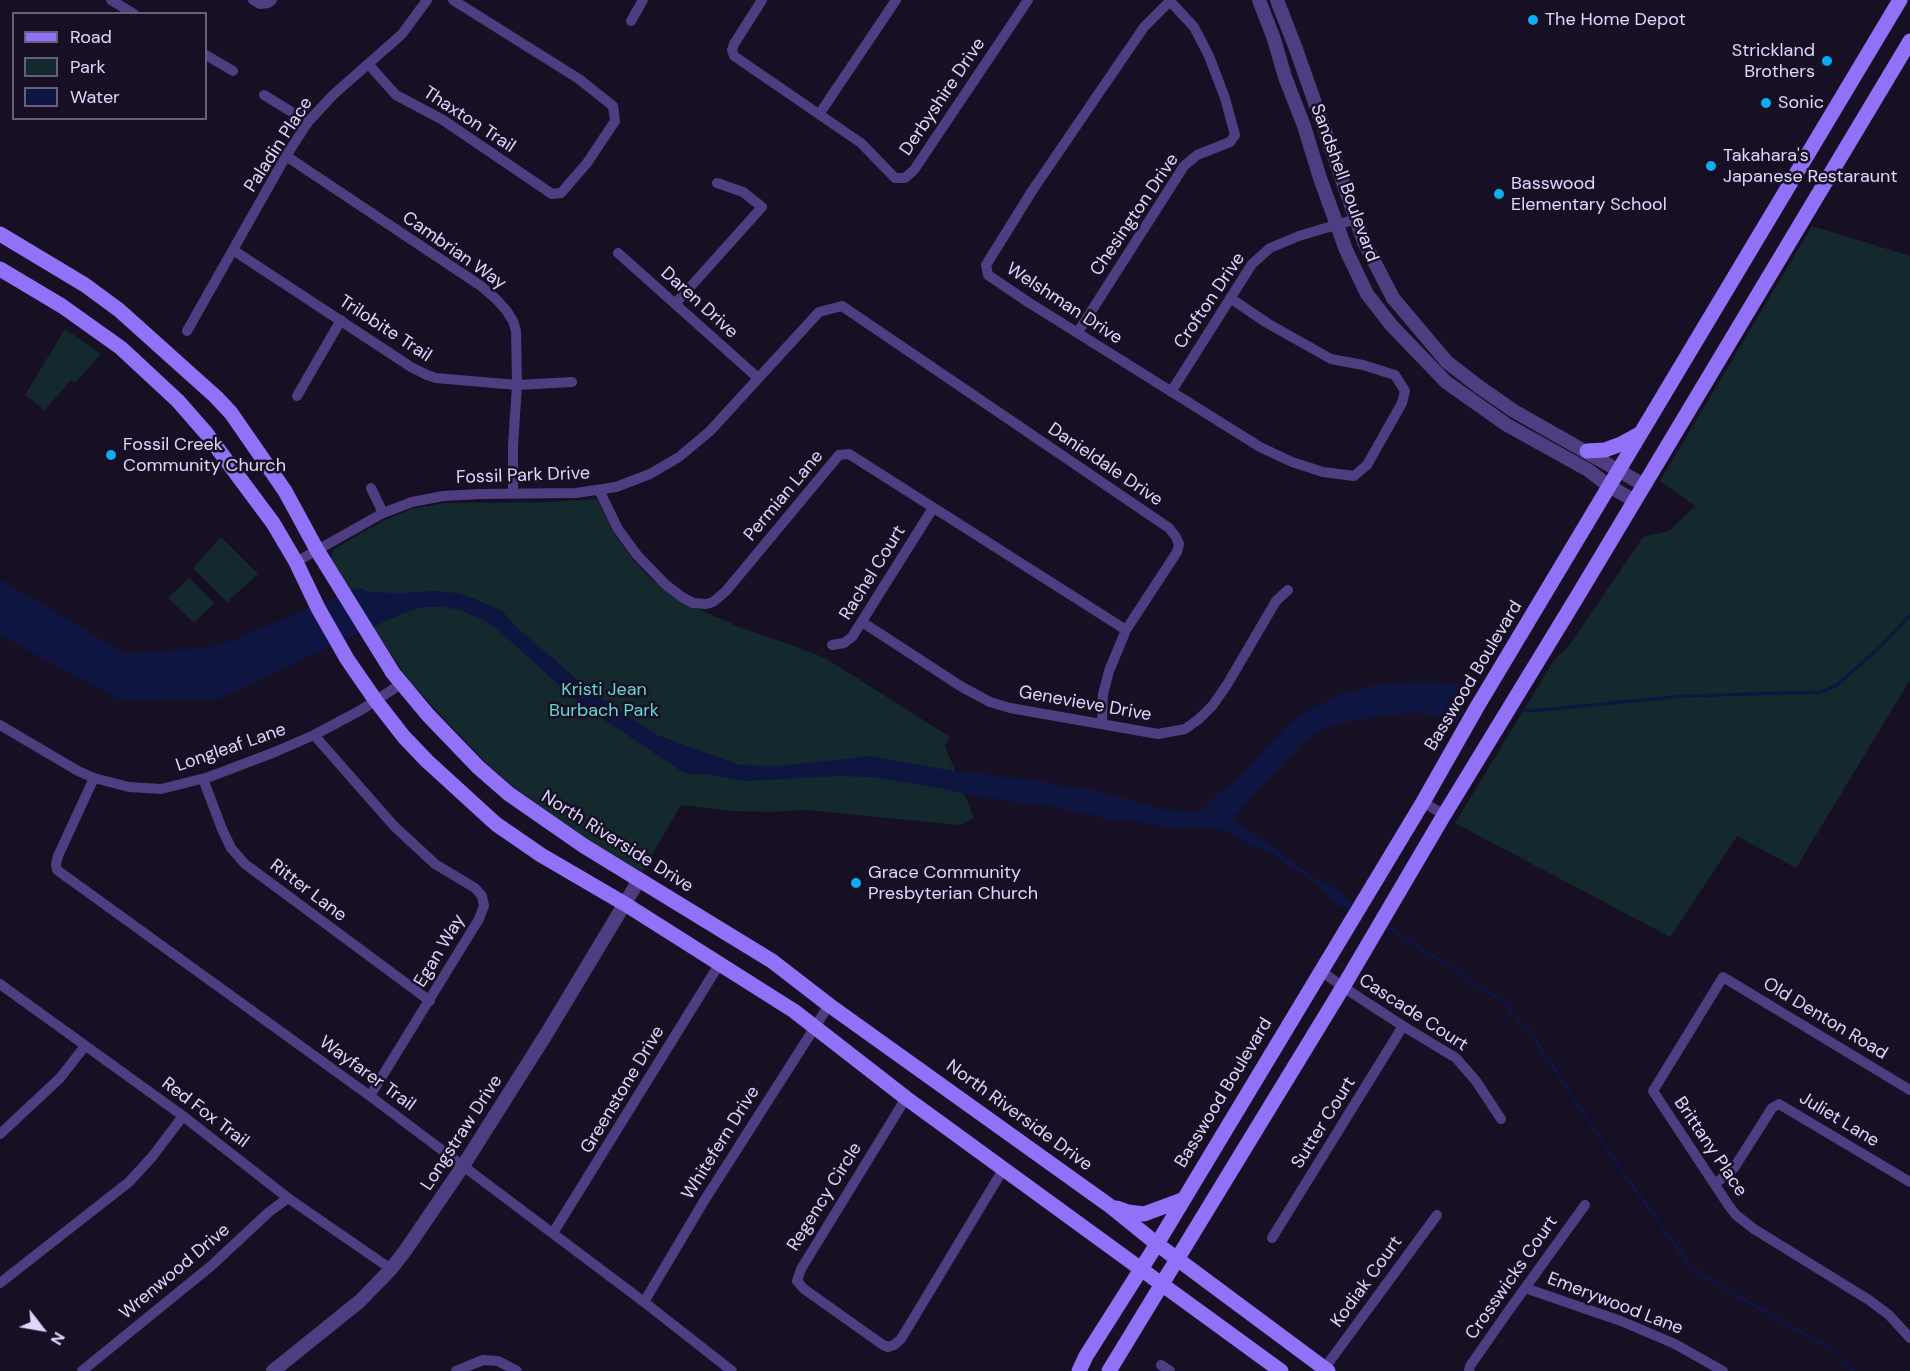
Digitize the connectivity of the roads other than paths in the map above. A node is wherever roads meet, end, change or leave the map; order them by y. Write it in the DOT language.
graph roads {
  1 [pos="111,0"];
  2 [pos="253,0"];
  3 [pos="272,0"];
  4 [pos="427,0"];
  5 [pos="453,0"];
  6 [pos="643,0"];
  7 [pos="762,0"];
  8 [pos="896,0"];
  9 [pos="1028,0"];
  10 [pos="1170,0"];
  11 [pos="1259,0"];
  12 [pos="1277,0"];
  13 [pos="1900,0"];
  14 [pos="131,12"];
  15 [pos="631,21"];
  16 [pos="1910,41"];
  17 [pos="207,56"];
  18 [pos="369,65"];
  19 [pos="233,71"];
  20 [pos="264,95"];
  21 [pos="820,113"];
  22 [pos="308,122"];
  23 [pos="286,156"];
  24 [pos="717,183"];
  25 [pos="1356,219"];
  26 [pos="1337,225"];
  27 [pos="0,234"];
  28 [pos="233,250"];
  29 [pos="618,253"];
  30 [pos="0,269"];
  31 [pos="1728,288"];
  32 [pos="1230,298"];
  33 [pos="1752,302"];
  34 [pos="675,304"];
  35 [pos="842,306"];
  36 [pos="341,320"];
  37 [pos="188,331"];
  38 [pos="1078,332"];
  39 [pos="758,378"];
  40 [pos="572,382"];
  41 [pos="517,385"];
  42 [pos="1171,392"];
  43 [pos="297,396"];
  44 [pos="1641,433"];
  45 [pos="1587,451"];
  46 [pos="1619,470"];
  47 [pos="1644,485"];
  48 [pos="1609,486"];
  49 [pos="371,488"];
  50 [pos="599,490"];
  51 [pos="513,494"];
  52 [pos="1635,501"];
  53 [pos="933,508"];
  54 [pos="383,513"];
  55 [pos="317,550"];
  56 [pos="296,562"];
  57 [pos="1288,590"];
  58 [pos="862,622"];
  59 [pos="1126,630"];
  60 [pos="832,645"];
  61 [pos="401,684"];
  62 [pos="376,701"];
  63 [pos="1102,724"];
  64 [pos="0,725"];
  65 [pos="314,735"];
  66 [pos="94,778"];
  67 [pos="203,778"];
  68 [pos="1423,802"];
  69 [pos="1444,815"];
  70 [pos="639,880"];
  71 [pos="624,904"];
  72 [pos="720,963"];
  73 [pos="1320,970"];
  74 [pos="1723,977"];
  75 [pos="0,984"];
  76 [pos="1343,987"];
  77 [pos="430,1001"];
  78 [pos="829,1005"];
  79 [pos="1403,1026"];
  80 [pos="814,1027"];
  81 [pos="85,1046"];
  82 [pos="1910,1090"];
  83 [pos="370,1096"];
  84 [pos="906,1098"];
  85 [pos="183,1116"];
  86 [pos="1501,1119"];
  87 [pos="0,1134"];
  88 [pos="463,1166"];
  89 [pos="1004,1168"];
  90 [pos="1910,1182"];
  91 [pos="1715,1184"];
  92 [pos="288,1197"];
  93 [pos="1182,1200"];
  94 [pos="1585,1205"];
  95 [pos="1110,1206"];
  96 [pos="1437,1215"];
  97 [pos="553,1233"];
  98 [pos="1272,1238"];
  99 [pos="1157,1244"];
  100 [pos="1177,1258"];
  101 [pos="391,1269"];
  102 [pos="1142,1269"];
  103 [pos="0,1283"];
  104 [pos="1162,1283"];
  105 [pos="1525,1288"];
  106 [pos="644,1302"];
  107 [pos="1910,1338"];
  108 [pos="281,1369"];
  109 [pos="1326,1370"];
  110 [pos="82,1371"];
  111 [pos="456,1371"];
  112 [pos="517,1371"];
  113 [pos="732,1371"];
  114 [pos="1079,1371"];
  115 [pos="1109,1371"];
  116 [pos="1281,1371"];
  117 [pos="1469,1371"];
  118 [pos="1723,1371"];
  1 -- 14 [label="street"];
  2 -- 3 [label="street"];
  4 -- 18 [label="street, Paladin Place"];
  5 -- 18 [label="street, Thaxton Trail"];
  6 -- 15 [label="street"];
  7 -- 21 [label="street, Derbyshire Drive"];
  8 -- 21 [label="street"];
  9 -- 21 [label="street, Derbyshire Drive"];
  10 -- 38 [label="street, Chesington Drive"];
  10 -- 38 [label="street, Welshman Drive"];
  11 -- 26 [label="street, Sandshell Boulevard"];
  12 -- 25 [label="street, Sandshell Boulevard"];
  13 -- 31 [label="main road, Basswood Boulevard"];
  16 -- 33 [label="main road"];
  17 -- 19 [label="street"];
  18 -- 22 [label="street, Paladin Place"];
  20 -- 22 [label="street"];
  22 -- 23 [label="street, Paladin Place"];
  23 -- 28 [label="street, Paladin Place"];
  23 -- 41 [label="street, Cambrian Way"];
  24 -- 34 [label="street"];
  25 -- 26 [label="street, Crofton Drive"];
  25 -- 45 [label="street, Sandshell Boulevard"];
  26 -- 32 [label="street, Crofton Drive"];
  26 -- 48 [label="street, Sandshell Boulevard"];
  27 -- 55 [label="main road, North Riverside Drive"];
  28 -- 36 [label="street, Trilobite Trail"];
  28 -- 37 [label="street, Paladin Place"];
  29 -- 34 [label="street, Daren Drive"];
  30 -- 56 [label="main road"];
  31 -- 33 [label="main road"];
  31 -- 44 [label="main road, Basswood Boulevard"];
  32 -- 42 [label="street, Crofton Drive"];
  32 -- 42 [label="street, Welshman Drive"];
  33 -- 47 [label="main road"];
  34 -- 39 [label="street, Daren Drive"];
  35 -- 39 [label="street, Fossil Park Drive"];
  35 -- 59 [label="street, Danieldale Drive"];
  36 -- 41 [label="street, Trilobite Trail"];
  36 -- 43 [label="street"];
  38 -- 42 [label="street, Welshman Drive"];
  39 -- 50 [label="street, Fossil Park Drive"];
  40 -- 41 [label="street, Trilobite Trail"];
  41 -- 51 [label="street, Cambrian Way"];
  44 -- 45 [label="main road"];
  44 -- 46 [label="main road, Basswood Boulevard"];
  45 -- 46 [label="street, Sandshell Boulevard"];
  46 -- 47 [label="street, Sandshell Boulevard"];
  46 -- 48 [label="main road, Basswood Boulevard"];
  47 -- 52 [label="main road"];
  48 -- 52 [label="street, Sandshell Boulevard"];
  48 -- 68 [label="main road, Basswood Boulevard"];
  49 -- 54 [label="street"];
  50 -- 51 [label="street, Fossil Park Drive"];
  50 -- 53 [label="street, Permian Lane"];
  51 -- 54 [label="street, Fossil Park Drive"];
  52 -- 69 [label="main road"];
  53 -- 58 [label="street, Rachel Court"];
  53 -- 59 [label="street, Permian Lane"];
  54 -- 55 [label="street, Fossil Park Drive"];
  55 -- 56 [label="street, Fossil Park Drive"];
  55 -- 61 [label="main road, North Riverside Drive"];
  56 -- 62 [label="main road"];
  57 -- 63 [label="street, Genevieve Drive"];
  58 -- 60 [label="street, Rachel Court"];
  58 -- 63 [label="street, Genevieve Drive"];
  59 -- 63 [label="street, Danieldale Drive"];
  61 -- 62 [label="street, Longleaf Lane"];
  61 -- 70 [label="main road, North Riverside Drive"];
  62 -- 65 [label="street, Longleaf Lane"];
  62 -- 71 [label="main road"];
  64 -- 66 [label="street, Longleaf Lane"];
  65 -- 67 [label="street, Longleaf Lane"];
  65 -- 77 [label="street, Egan Way"];
  66 -- 67 [label="street, Longleaf Lane"];
  66 -- 83 [label="street, Wayfarer Trail"];
  67 -- 77 [label="street, Ritter Lane"];
  68 -- 69 [label="street"];
  68 -- 73 [label="main road, Basswood Boulevard"];
  69 -- 76 [label="main road"];
  70 -- 71 [label="street, Longstraw Drive"];
  70 -- 78 [label="main road, North Riverside Drive"];
  71 -- 72 [label="main road"];
  71 -- 88 [label="street, Longstraw Drive"];
  72 -- 80 [label="main road"];
  72 -- 97 [label="street, Greenstone Drive"];
  73 -- 76 [label="street, Cascade Court"];
  73 -- 93 [label="main road, Basswood Boulevard"];
  74 -- 82 [label="street, Old Denton Road"];
  74 -- 91 [label="street, Brittany Place"];
  75 -- 81 [label="street, Red Fox Trail"];
  76 -- 79 [label="street, Cascade Court"];
  76 -- 100 [label="main road"];
  77 -- 83 [label="street, Egan Way"];
  78 -- 80 [label="street, Whitefern Drive"];
  78 -- 95 [label="main road, North Riverside Drive"];
  79 -- 86 [label="street, Cascade Court"];
  79 -- 98 [label="street, Sutter Court"];
  80 -- 84 [label="main road"];
  80 -- 106 [label="street, Whitefern Drive"];
  81 -- 85 [label="street, Red Fox Trail"];
  81 -- 87 [label="street"];
  83 -- 88 [label="street, Wayfarer Trail"];
  84 -- 89 [label="main road"];
  84 -- 89 [label="street, Regency Circle"];
  85 -- 92 [label="street, Red Fox Trail"];
  85 -- 103 [label="street"];
  88 -- 97 [label="street, Wayfarer Trail"];
  88 -- 101 [label="street, Longstraw Drive"];
  89 -- 102 [label="main road"];
  90 -- 91 [label="street, Juliet Lane"];
  91 -- 107 [label="street, Brittany Place"];
  92 -- 101 [label="street, Red Fox Trail"];
  92 -- 110 [label="street, Wrenwood Drive"];
  93 -- 95 [label="main road"];
  93 -- 99 [label="main road, Basswood Boulevard"];
  94 -- 105 [label="street, Crosswicks Court"];
  95 -- 99 [label="main road, North Riverside Drive"];
  96 -- 109 [label="street, Kodiak Court"];
  97 -- 106 [label="street, Wayfarer Trail"];
  99 -- 100 [label="main road, North Riverside Drive"];
  99 -- 102 [label="main road, Basswood Boulevard"];
  100 -- 104 [label="main road"];
  100 -- 109 [label="main road, North Riverside Drive"];
  101 -- 108 [label="street, Longstraw Drive"];
  102 -- 104 [label="main road"];
  102 -- 114 [label="main road, Basswood Boulevard"];
  104 -- 115 [label="main road"];
  104 -- 116 [label="main road"];
  105 -- 117 [label="street, Crosswicks Court"];
  105 -- 118 [label="street, Emerywood Lane"];
  106 -- 113 [label="street, Wayfarer Trail"];
  111 -- 112 [label="street"];
}
